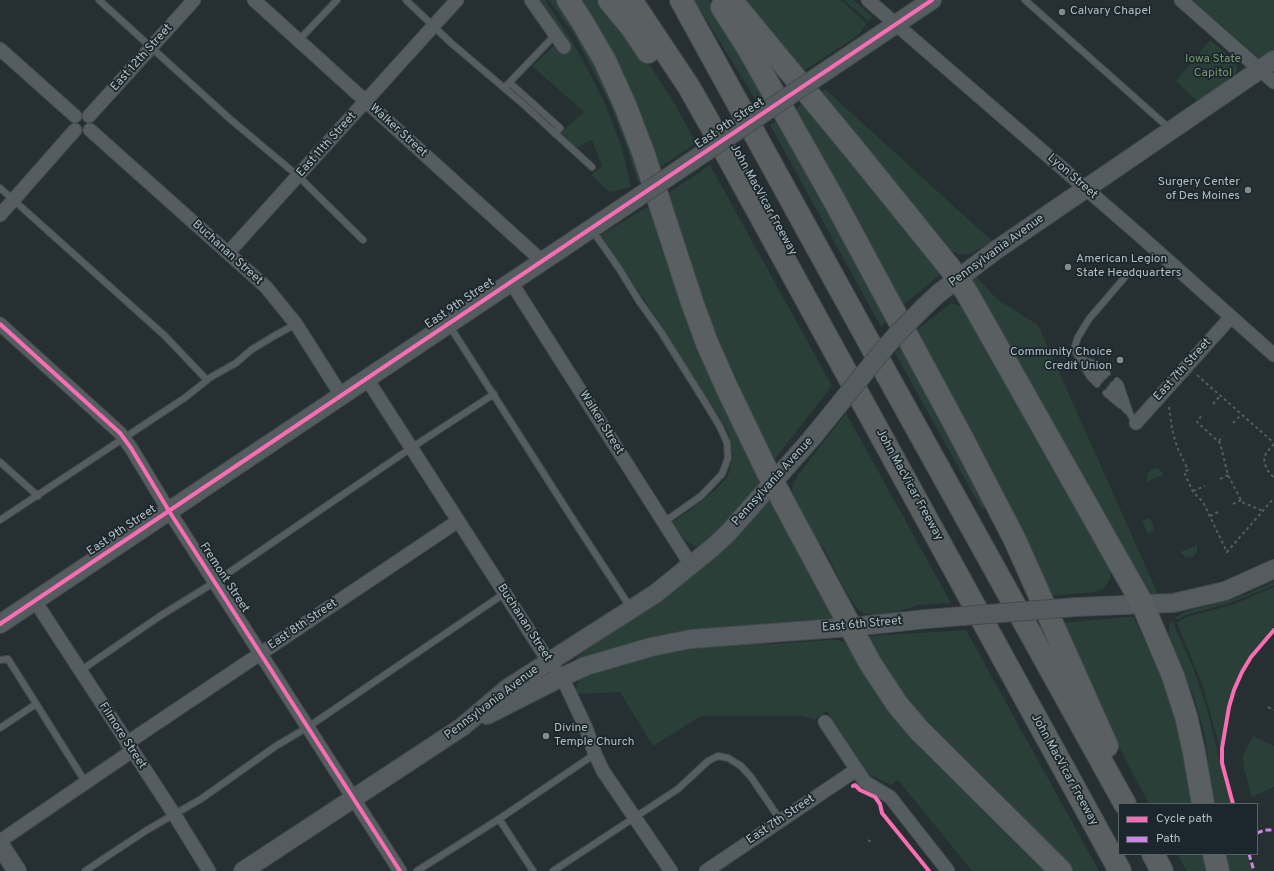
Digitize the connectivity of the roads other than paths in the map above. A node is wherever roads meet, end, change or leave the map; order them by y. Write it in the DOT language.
graph roads {
  1 [pos="99,0"];
  2 [pos="194,0"];
  3 [pos="337,0"];
  4 [pos="406,0"];
  5 [pos="457,0"];
  6 [pos="531,0"];
  7 [pos="568,0"];
  8 [pos="609,0"];
  9 [pos="631,0"];
  10 [pos="681,0"];
  11 [pos="717,0"];
  12 [pos="731,0"];
  13 [pos="868,0"];
  14 [pos="932,0"];
  15 [pos="1025,0"];
  16 [pos="1181,0"];
  17 [pos="256,1"];
  18 [pos="895,24"];
  19 [pos="434,25"];
  20 [pos="555,36"];
  21 [pos="299,40"];
  22 [pos="152,47"];
  23 [pos="564,48"];
  24 [pos="0,49"];
  25 [pos="1267,65"];
  26 [pos="510,82"];
  27 [pos="1274,82"];
  28 [pos="504,88"];
  29 [pos="366,102"];
  30 [pos="75,116"];
  31 [pos="89,116"];
  32 [pos="75,130"];
  33 [pos="90,130"];
  34 [pos="1171,130"];
  35 [pos="555,134"];
  36 [pos="592,167"];
  37 [pos="298,176"];
  38 [pos="0,188"];
  39 [pos="1085,188"];
  40 [pos="13,200"];
  41 [pos="0,215"];
  42 [pos="591,228"];
  43 [pos="363,240"];
  44 [pos="228,254"];
  45 [pos="542,261"];
  46 [pos="1125,277"];
  47 [pos="957,278"];
  48 [pos="511,282"];
  49 [pos="799,288"];
  50 [pos="1231,317"];
  51 [pos="0,324"];
  52 [pos="296,324"];
  53 [pos="449,324"];
  54 [pos="1274,355"];
  55 [pos="1080,359"];
  56 [pos="367,378"];
  57 [pos="207,380"];
  58 [pos="494,394"];
  59 [pos="341,396"];
  60 [pos="1133,419"];
  61 [pos="123,438"];
  62 [pos="411,448"];
  63 [pos="0,462"];
  64 [pos="774,482"];
  65 [pos="38,496"];
  66 [pos="169,511"];
  67 [pos="0,520"];
  68 [pos="458,521"];
  69 [pos="664,522"];
  70 [pos="691,565"];
  71 [pos="1274,569"];
  72 [pos="215,582"];
  73 [pos="505,593"];
  74 [pos="35,601"];
  75 [pos="1143,605"];
  76 [pos="632,609"];
  77 [pos="0,624"];
  78 [pos="851,627"];
  79 [pos="261,653"];
  80 [pos="0,660"];
  81 [pos="549,662"];
  82 [pos="80,671"];
  83 [pos="562,677"];
  84 [pos="36,704"];
  85 [pos="825,722"];
  86 [pos="308,727"];
  87 [pos="462,727"];
  88 [pos="0,728"];
  89 [pos="130,747"];
  90 [pos="595,754"];
  91 [pos="856,770"];
  92 [pos="86,783"];
  93 [pos="354,798"];
  94 [pos="1125,803"];
  95 [pos="1126,803"];
  96 [pos="1203,803"];
  97 [pos="174,814"];
  98 [pos="499,818"];
  99 [pos="635,818"];
  100 [pos="781,821"];
  101 [pos="0,841"];
  102 [pos="0,845"];
  103 [pos="1154,855"];
  104 [pos="1214,855"];
  105 [pos="17,871"];
  106 [pos="85,871"];
  107 [pos="209,871"];
  108 [pos="243,871"];
  109 [pos="400,871"];
  110 [pos="417,871"];
  111 [pos="533,871"];
  112 [pos="553,871"];
  113 [pos="671,871"];
  114 [pos="706,871"];
  115 [pos="948,871"];
  116 [pos="1061,871"];
  117 [pos="1120,871"];
  118 [pos="1162,871"];
  119 [pos="1218,871"];
  1 -- 22 [label="lane"];
  2 -- 22 [label="street, East 12th Street"];
  3 -- 21 [label="lane"];
  4 -- 19 [label="lane"];
  5 -- 19 [label="street, East 11th Street"];
  6 -- 20 [label="street"];
  7 -- 64 [label="highway"];
  8 -- 49 [label="highway"];
  9 -- 49 [label="highway, John MacVicar Freeway"];
  10 -- 94 [label="highway, John MacVicar Freeway"];
  11 -- 95 [label="highway"];
  12 -- 47 [label="highway"];
  13 -- 18 [label="street, Lyon Street"];
  14 -- 18 [label="main road, East 9th Street"];
  15 -- 34 [label="lane"];
  16 -- 25 [label="street"];
  17 -- 21 [label="street, Walker Street"];
  18 -- 39 [label="street, Lyon Street"];
  18 -- 42 [label="main road, East 9th Street, bridge"];
  19 -- 28 [label="lane"];
  19 -- 29 [label="street, East 11th Street"];
  20 -- 23 [label="street"];
  20 -- 26 [label="lane"];
  21 -- 29 [label="street, Walker Street"];
  22 -- 31 [label="street, East 12th Street"];
  22 -- 37 [label="lane"];
  24 -- 30 [label="street"];
  25 -- 27 [label="street"];
  25 -- 34 [label="main road, Pennsylvania Avenue"];
  26 -- 28 [label="lane"];
  26 -- 35 [label="lane"];
  28 -- 35 [label="lane"];
  29 -- 37 [label="street, East 11th Street"];
  29 -- 45 [label="street, Walker Street"];
  30 -- 31 [label="street"];
  30 -- 32 [label="street"];
  31 -- 33 [label="street"];
  32 -- 33 [label="street"];
  32 -- 40 [label="street"];
  33 -- 44 [label="street, Buchanan Street"];
  34 -- 39 [label="main road, Pennsylvania Avenue"];
  35 -- 36 [label="lane"];
  37 -- 43 [label="lane"];
  37 -- 44 [label="street, East 11th Street"];
  38 -- 40 [label="lane"];
  39 -- 47 [label="main road, Pennsylvania Avenue"];
  39 -- 50 [label="street, Lyon Street"];
  40 -- 41 [label="street"];
  40 -- 57 [label="lane"];
  42 -- 45 [label="main road, East 9th Street"];
  42 -- 69 [label="lane"];
  44 -- 52 [label="street, Buchanan Street"];
  45 -- 48 [label="main road, East 9th Street"];
  46 -- 55 [label="lane"];
  47 -- 64 [label="main road, Pennsylvania Avenue, bridge"];
  47 -- 75 [label="highway"];
  48 -- 53 [label="main road, East 9th Street"];
  48 -- 69 [label="street, Walker Street"];
  49 -- 117 [label="highway, John MacVicar Freeway"];
  50 -- 54 [label="street, Lyon Street"];
  50 -- 60 [label="street, East 7th Street"];
  51 -- 61 [label="street, Fremont Street"];
  52 -- 57 [label="lane"];
  52 -- 59 [label="street, Buchanan Street"];
  53 -- 56 [label="main road, East 9th Street"];
  53 -- 58 [label="lane"];
  55 -- 55 [label="lane"];
  56 -- 59 [label="main road, East 9th Street"];
  56 -- 62 [label="street, Buchanan Street"];
  57 -- 61 [label="lane"];
  58 -- 62 [label="lane"];
  58 -- 76 [label="lane"];
  59 -- 66 [label="main road, East 9th Street"];
  60 -- 60 [label="lane"];
  61 -- 65 [label="lane"];
  61 -- 66 [label="street, Fremont Street"];
  62 -- 68 [label="street, Buchanan Street"];
  62 -- 72 [label="lane"];
  63 -- 65 [label="lane"];
  64 -- 70 [label="main road, Pennsylvania Avenue"];
  64 -- 78 [label="highway"];
  65 -- 67 [label="lane"];
  66 -- 72 [label="street, Fremont Street"];
  66 -- 74 [label="main road, East 9th Street"];
  68 -- 73 [label="street, Buchanan Street"];
  68 -- 79 [label="street, East 8th Street"];
  69 -- 70 [label="street, Walker Street"];
  70 -- 76 [label="main road, Pennsylvania Avenue"];
  71 -- 75 [label="main road, East 6th Street"];
  72 -- 79 [label="street, Fremont Street"];
  72 -- 82 [label="lane"];
  73 -- 81 [label="street, Buchanan Street"];
  73 -- 86 [label="lane"];
  74 -- 77 [label="main road, East 9th Street"];
  74 -- 82 [label="street, Filmore Street"];
  75 -- 78 [label="main road, East 6th Street, bridge"];
  75 -- 96 [label="highway"];
  76 -- 81 [label="main road, Pennsylvania Avenue"];
  78 -- 83 [label="main road, East 6th Street"];
  78 -- 116 [label="highway"];
  79 -- 86 [label="street, Fremont Street"];
  79 -- 89 [label="street, East 8th Street"];
  80 -- 84 [label="lane"];
  81 -- 83 [label="street, Buchanan Street"];
  81 -- 87 [label="main road, Pennsylvania Avenue"];
  82 -- 89 [label="street, Filmore Street"];
  83 -- 87 [label="main road, East 6th Street"];
  83 -- 90 [label="street, Buchanan Street"];
  84 -- 88 [label="lane"];
  84 -- 92 [label="lane"];
  85 -- 91 [label="street"];
  86 -- 93 [label="street, Fremont Street"];
  86 -- 97 [label="lane"];
  87 -- 93 [label="main road, Pennsylvania Avenue"];
  89 -- 92 [label="street, East 8th Street"];
  89 -- 97 [label="street, Filmore Street"];
  90 -- 98 [label="lane"];
  90 -- 99 [label="street, Buchanan Street"];
  91 -- 100 [label="street, East 7th Street"];
  91 -- 115 [label="street"];
  92 -- 101 [label="street, East 8th Street"];
  93 -- 108 [label="main road, Pennsylvania Avenue"];
  93 -- 109 [label="street, Fremont Street"];
  97 -- 106 [label="lane"];
  97 -- 107 [label="street, Filmore Street"];
  98 -- 110 [label="lane"];
  98 -- 111 [label="lane"];
  99 -- 100 [label="lane"];
  99 -- 112 [label="lane"];
  99 -- 113 [label="street, Buchanan Street"];
  100 -- 114 [label="street, East 7th Street"];
  102 -- 105 [label="main road"];
  103 -- 118 [label="highway"];
  104 -- 119 [label="highway"];
}
